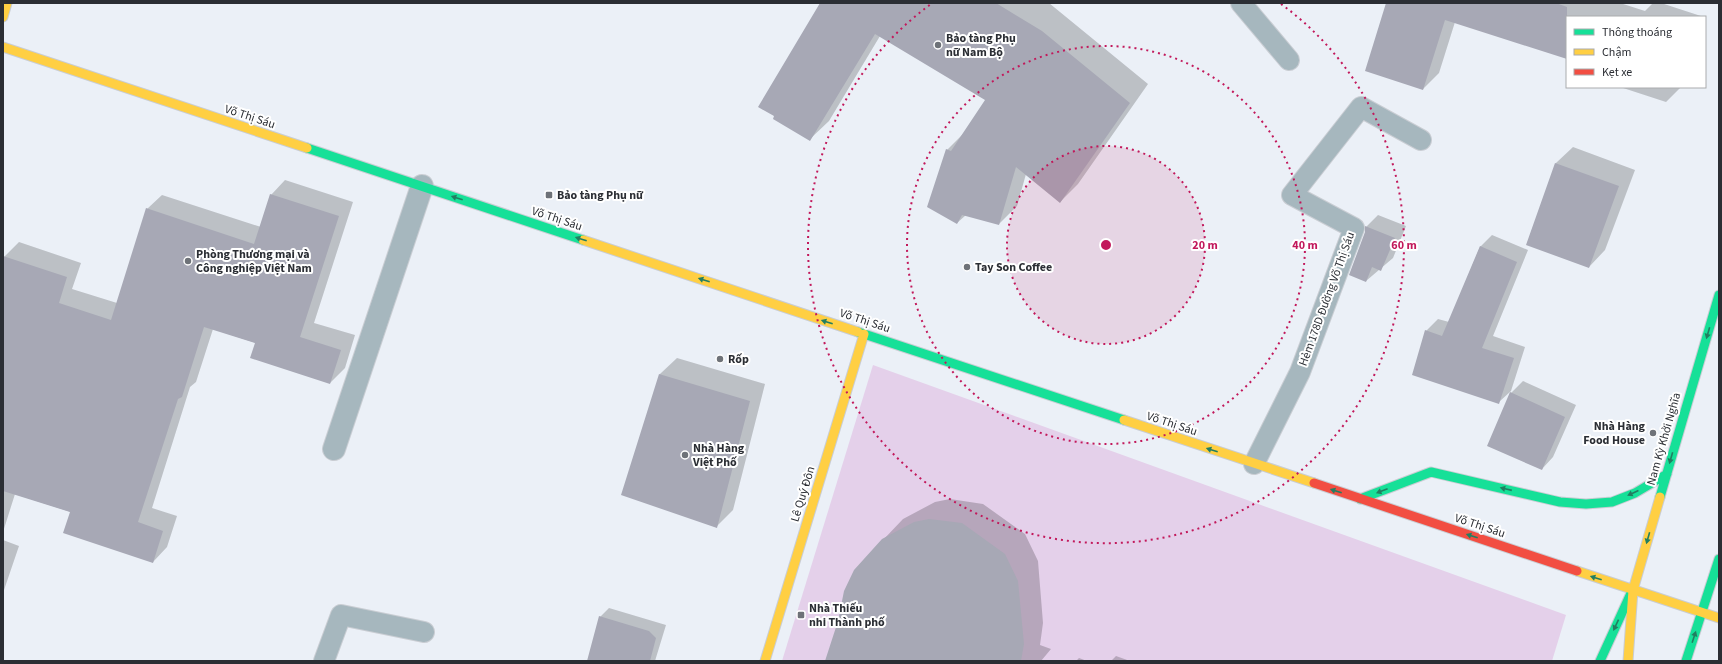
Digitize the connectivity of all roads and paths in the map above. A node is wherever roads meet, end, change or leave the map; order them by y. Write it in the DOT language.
graph roads {
  1 [pos="7,3"];
  2 [pos="1241,3"];
  3 [pos="3,17"];
  4 [pos="3,47"];
  5 [pos="1289,60"];
  6 [pos="1420,140"];
  7 [pos="422,186"];
  8 [pos="1719,295"];
  9 [pos="864,334"];
  10 [pos="334,449"];
  11 [pos="1254,464"];
  12 [pos="1667,474"];
  13 [pos="1360,499"];
  14 [pos="1719,559"];
  15 [pos="1633,590"];
  16 [pos="1702,612"];
  17 [pos="1719,618"];
  18 [pos="424,632"];
  19 [pos="324,661"];
  20 [pos="765,661"];
  21 [pos="1600,661"];
  22 [pos="1628,661"];
  23 [pos="1686,661"];
  1 -- 3 [label="main road"];
  2 -- 5 [label="lane"];
  4 -- 7 [label="main road, Võ Thị Sáu"];
  6 -- 11 [label="lane, Hẻm 178D Đường Võ Thị Sáu"];
  9 -- 7 [label="main road, Võ Thị Sáu, one-way"];
  7 -- 10 [label="street"];
  8 -- 12 [label="main road, Nam Kỳ Khởi Nghĩa, one-way"];
  11 -- 9 [label="main road, Võ Thị Sáu, one-way"];
  9 -- 20 [label="main road, Lê Quý Đôn"];
  13 -- 11 [label="main road, Võ Thị Sáu, one-way"];
  12 -- 13 [label="main road, one-way"];
  12 -- 15 [label="main road, Nam Kỳ Khởi Nghĩa, one-way"];
  15 -- 13 [label="main road, Võ Thị Sáu, one-way"];
  14 -- 16 [label="main road"];
  15 -- 16 [label="main road, Võ Thị Sáu"];
  15 -- 21 [label="main road, Nam Kỳ Khởi Nghĩa, one-way"];
  15 -- 22 [label="main road, Nam Kỳ Khởi Nghĩa"];
  16 -- 17 [label="main road, Võ Thị Sáu"];
  23 -- 16 [label="main road, one-way"];
  18 -- 19 [label="lane"];
}
